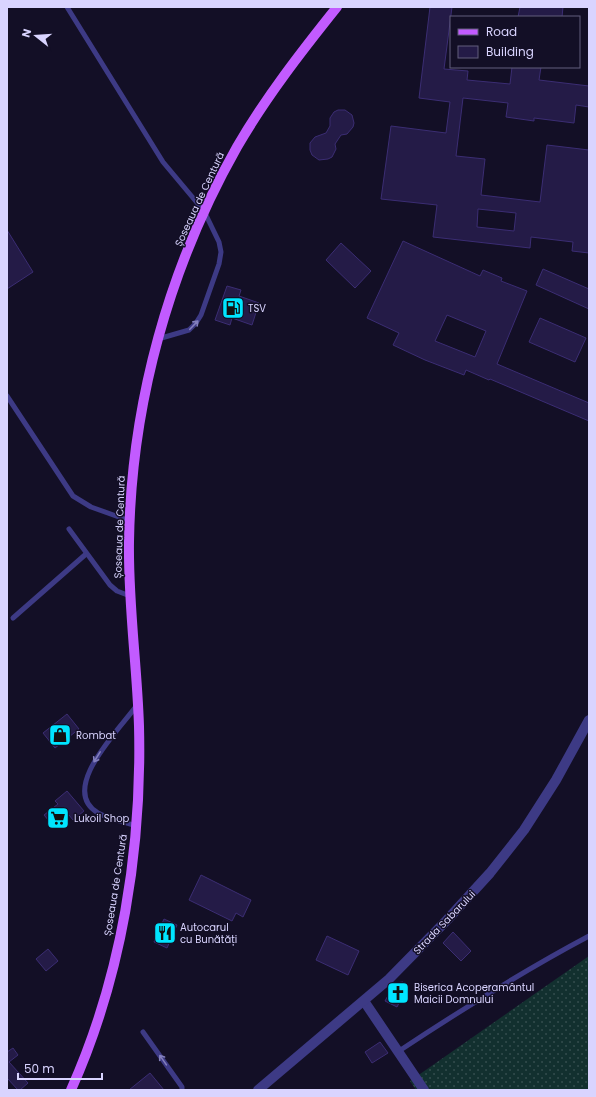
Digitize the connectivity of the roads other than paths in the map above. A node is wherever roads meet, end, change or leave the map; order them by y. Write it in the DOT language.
graph roads {
  1 [pos="67,7"];
  2 [pos="337,7"];
  3 [pos="204,211"];
  4 [pos="158,339"];
  5 [pos="7,396"];
  6 [pos="130,521"];
  7 [pos="69,529"];
  8 [pos="86,554"];
  9 [pos="130,596"];
  10 [pos="13,618"];
  11 [pos="138,704"];
  12 [pos="587,727"];
  13 [pos="136,826"];
  14 [pos="589,936"];
  15 [pos="364,1001"];
  16 [pos="143,1032"];
  17 [pos="399,1051"];
  18 [pos="71,1090"];
  19 [pos="182,1090"];
  20 [pos="258,1090"];
  21 [pos="424,1090"];
  1 -- 3 [label="lane"];
  2 -- 3 [label="main road, Șoseaua de Centură"];
  3 -- 4 [label="main road, Șoseaua de Centură"];
  4 -- 3 [label="lane, one-way"];
  4 -- 6 [label="main road, Șoseaua de Centură"];
  5 -- 6 [label="lane"];
  6 -- 9 [label="main road, Șoseaua de Centură"];
  7 -- 8 [label="lane"];
  8 -- 9 [label="lane"];
  8 -- 10 [label="lane"];
  9 -- 11 [label="main road, Șoseaua de Centură"];
  11 -- 13 [label="main road, Șoseaua de Centură"];
  11 -- 13 [label="lane, one-way"];
  12 -- 15 [label="street, Strada Sabarului"];
  13 -- 18 [label="main road, Șoseaua de Centură"];
  14 -- 17 [label="lane"];
  15 -- 17 [label="street"];
  15 -- 20 [label="street, Strada Sabarului"];
  19 -- 16 [label="lane, one-way"];
  17 -- 21 [label="street"];
}
